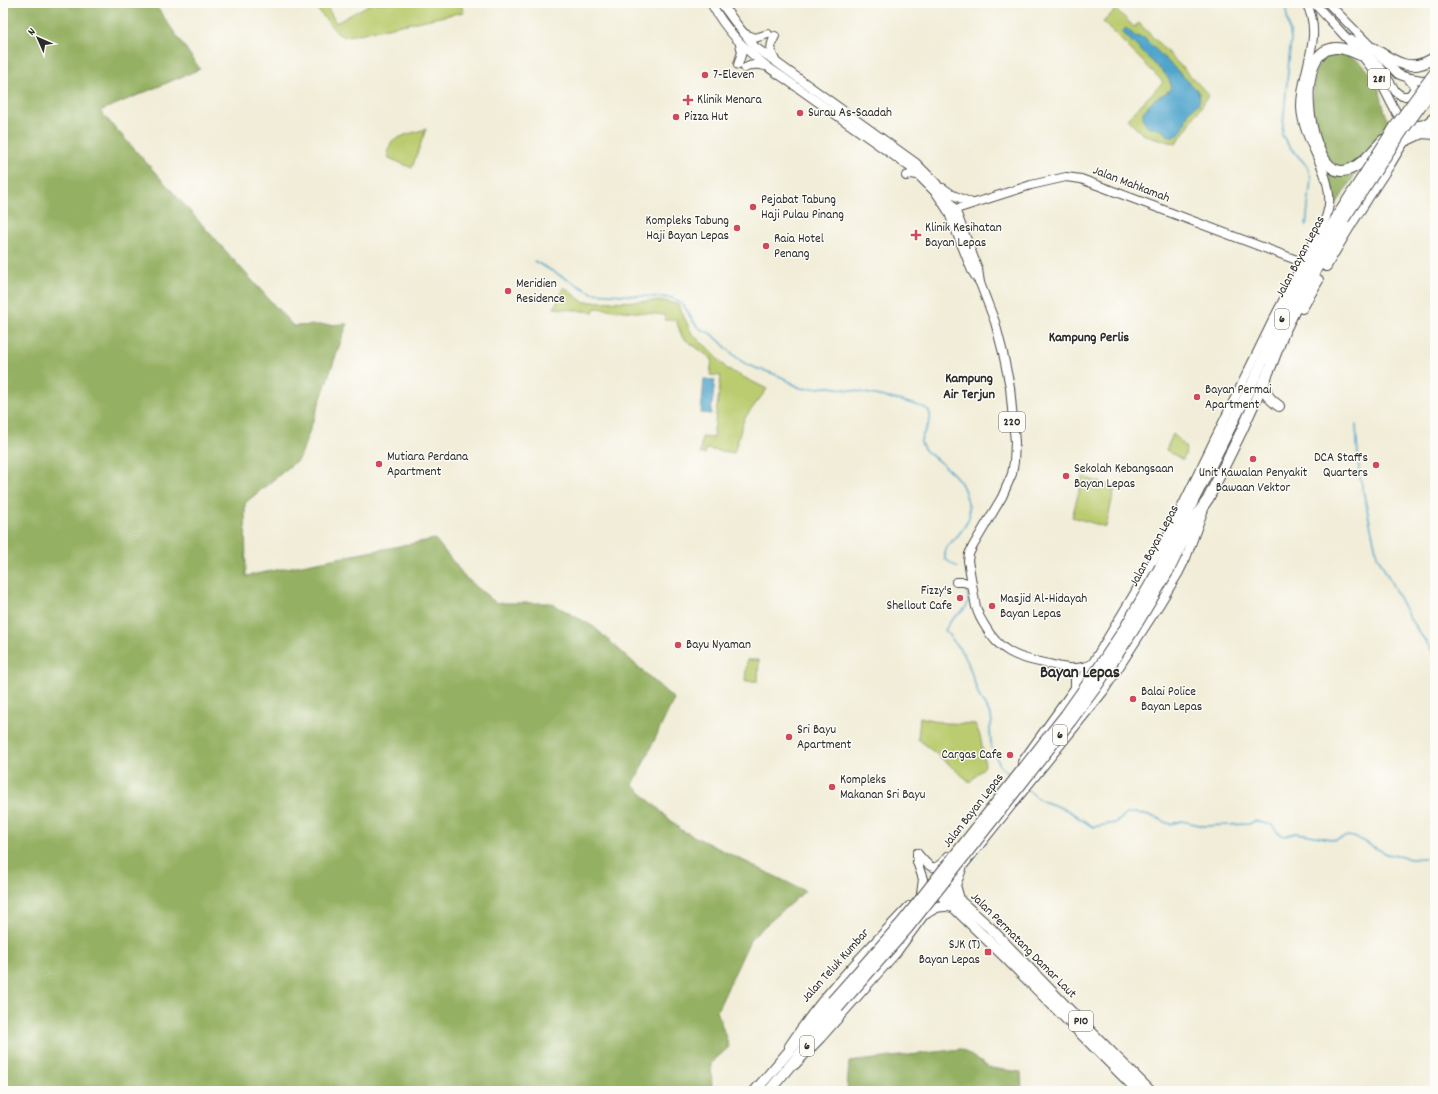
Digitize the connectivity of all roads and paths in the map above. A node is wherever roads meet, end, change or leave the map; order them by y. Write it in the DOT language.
graph roads {
  1 [pos="711,3"];
  2 [pos="721,3"];
  3 [pos="1306,3"];
  4 [pos="1314,3"];
  5 [pos="1328,3"];
  6 [pos="743,32"];
  7 [pos="1348,39"];
  8 [pos="738,40"];
  9 [pos="1373,48"];
  10 [pos="1360,55"];
  11 [pos="1435,57"];
  12 [pos="775,60"];
  13 [pos="767,67"];
  14 [pos="1435,72"];
  15 [pos="1408,78"];
  16 [pos="1435,87"];
  17 [pos="1435,116"];
  18 [pos="1396,125"];
  19 [pos="1422,125"];
  20 [pos="1435,128"];
  21 [pos="1435,134"];
  22 [pos="1405,140"];
  23 [pos="936,183"];
  24 [pos="972,203"];
  25 [pos="951,210"];
  26 [pos="1341,217"];
  27 [pos="1302,262"];
  28 [pos="1277,351"];
  29 [pos="1264,381"];
  30 [pos="1253,406"];
  31 [pos="1197,493"];
  32 [pos="1208,499"];
  33 [pos="1158,552"];
  34 [pos="1164,569"];
  35 [pos="956,582"];
  36 [pos="972,585"];
  37 [pos="1092,664"];
  38 [pos="1071,669"];
  39 [pos="1075,689"];
  40 [pos="1046,730"];
  41 [pos="1038,740"];
  42 [pos="1062,744"];
  43 [pos="1055,753"];
  44 [pos="977,823"];
  45 [pos="960,869"];
  46 [pos="938,887"];
  47 [pos="921,894"];
  48 [pos="957,904"];
  49 [pos="925,914"];
  50 [pos="886,931"];
  51 [pos="905,941"];
  52 [pos="835,1005"];
  53 [pos="768,1076"];
  54 [pos="772,1087"];
  55 [pos="755,1091"];
  56 [pos="1138,1091"];
  57 [pos="1150,1091"];
  1 -- 8 [label="main road"];
  2 -- 6 [label="main road, 220"];
  3 -- 27 [label="main road, Jalan Bayan Lepas"];
  4 -- 7 [label="main road, 281"];
  5 -- 9 [label="main road, 281"];
  6 -- 12 [label="main road, 220"];
  6 -- 12 [label="main road"];
  7 -- 10 [label="main road, 281"];
  7 -- 15 [label="main road"];
  8 -- 13 [label="main road"];
  8 -- 13 [label="main road"];
  9 -- 11 [label="highway"];
  9 -- 15 [label="main road, 281"];
  10 -- 18 [label="highway, bridge"];
  10 -- 19 [label="main road, 281"];
  12 -- 23 [label="main road, 220"];
  13 -- 25 [label="main road, 220"];
  14 -- 18 [label="highway, Jalan Bayan Lepas / 6, bridge"];
  15 -- 16 [label="main road, 281"];
  16 -- 26 [label="highway, Jalan Bayan Lepas / 6, bridge"];
  17 -- 19 [label="main road"];
  18 -- 26 [label="highway, Jalan Bayan Lepas / 6, bridge"];
  19 -- 20 [label="main road"];
  19 -- 22 [label="highway"];
  21 -- 22 [label="highway"];
  22 -- 28 [label="highway"];
  23 -- 24 [label="main road"];
  23 -- 25 [label="main road, 220"];
  24 -- 25 [label="main road, Jalan Mahkamah"];
  24 -- 27 [label="main road, Jalan Mahkamah"];
  25 -- 36 [label="main road, 220"];
  26 -- 28 [label="highway, Jalan Bayan Lepas / 6"];
  26 -- 31 [label="highway, Jalan Bayan Lepas / 6"];
  27 -- 33 [label="main road, Jalan Bayan Lepas"];
  28 -- 29 [label="highway, Jalan Bayan Lepas / 6"];
  29 -- 30 [label="highway, Jalan Bayan Lepas / 6"];
  29 -- 30 [label="highway"];
  30 -- 32 [label="highway, Jalan Bayan Lepas / 6"];
  31 -- 33 [label="highway"];
  31 -- 34 [label="highway, Jalan Bayan Lepas / 6"];
  32 -- 34 [label="highway, Jalan Bayan Lepas / 6"];
  32 -- 42 [label="main road, Jalan Bayan Lepas"];
  33 -- 37 [label="main road, Jalan Bayan Lepas"];
  34 -- 46 [label="highway, Jalan Bayan Lepas / 6, bridge"];
  35 -- 36 [label="main road"];
  36 -- 38 [label="main road, 220"];
  37 -- 38 [label="main road, 220"];
  37 -- 39 [label="main road, Jalan Bayan Lepas"];
  38 -- 39 [label="main road"];
  39 -- 40 [label="main road, Jalan Bayan Lepas"];
  40 -- 41 [label="main road, Jalan Bayan Lepas"];
  40 -- 42 [label="main road"];
  41 -- 43 [label="main road"];
  41 -- 44 [label="main road, Jalan Bayan Lepas"];
  42 -- 43 [label="main road, Jalan Bayan Lepas"];
  43 -- 45 [label="main road, Jalan Bayan Lepas"];
  44 -- 46 [label="main road, Jalan Bayan Lepas"];
  44 -- 47 [label="main road"];
  45 -- 46 [label="main road, Jalan Bayan Lepas"];
  45 -- 48 [label="highway"];
  46 -- 47 [label="main road, Jalan Teluk Kumbar"];
  46 -- 48 [label="highway, Jalan Permatang Damar Laut / P10"];
  46 -- 49 [label="main road, Jalan Teluk Kumbar"];
  46 -- 52 [label="highway, Jalan Teluk Kumbar / 6, bridge"];
  47 -- 50 [label="main road, Jalan Teluk Kumbar"];
  48 -- 49 [label="highway"];
  48 -- 56 [label="highway, Jalan Permatang Damar Laut / P10"];
  48 -- 57 [label="highway, Jalan Permatang Damar Laut / P10"];
  49 -- 51 [label="main road, Jalan Teluk Kumbar"];
  50 -- 51 [label="main road"];
  50 -- 53 [label="main road, Jalan Teluk Kumbar"];
  51 -- 54 [label="main road, Jalan Teluk Kumbar"];
  52 -- 53 [label="highway, Jalan Teluk Kumbar / 6"];
  52 -- 54 [label="highway, Jalan Teluk Kumbar / 6"];
  53 -- 55 [label="highway, Jalan Teluk Kumbar / 6"];
}
